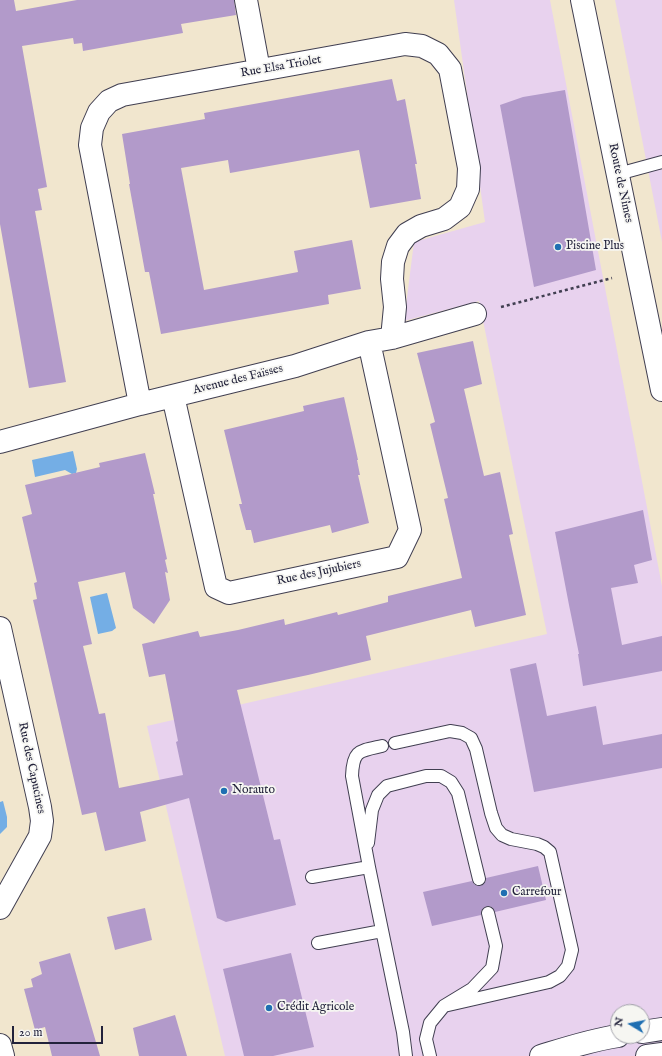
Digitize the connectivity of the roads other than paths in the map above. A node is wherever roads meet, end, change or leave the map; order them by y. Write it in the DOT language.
graph roads {
  1 [pos="246,0"];
  2 [pos="582,0"];
  3 [pos="259,70"];
  4 [pos="662,162"];
  5 [pos="618,174"];
  6 [pos="475,314"];
  7 [pos="392,338"];
  8 [pos="368,342"];
  9 [pos="662,390"];
  10 [pos="173,396"];
  11 [pos="140,404"];
  12 [pos="0,442"];
  13 [pos="1,639"];
  14 [pos="395,743"];
  15 [pos="382,746"];
  16 [pos="368,861"];
  17 [pos="312,877"];
  18 [pos="479,879"];
  19 [pos="0,908"];
  20 [pos="488,913"];
  21 [pos="382,931"];
  22 [pos="318,943"];
  23 [pos="444,1006"];
  24 [pos="662,1029"];
  25 [pos="650,1031"];
  26 [pos="610,1037"];
  27 [pos="0,1045"];
  28 [pos="662,1054"];
  29 [pos="3,1056"];
  30 [pos="406,1056"];
  31 [pos="430,1056"];
  32 [pos="541,1056"];
  33 [pos="647,1056"];
  1 -- 3 [label="street"];
  2 -- 5 [label="street, Route de Nîmes"];
  3 -- 7 [label="street, Rue Elsa Triolet"];
  3 -- 11 [label="street, Rue Elsa Triolet"];
  4 -- 5 [label="lane"];
  5 -- 9 [label="street, Route de Nîmes"];
  6 -- 7 [label="street, Avenue des Faïsses"];
  7 -- 8 [label="street, Avenue des Faïsses"];
  8 -- 10 [label="street, Avenue des Faïsses"];
  8 -- 10 [label="street, Rue des Jujubiers"];
  10 -- 11 [label="street, Avenue des Faïsses"];
  11 -- 12 [label="street, Avenue des Faïsses"];
  13 -- 19 [label="street, Rue des Capucines"];
  14 -- 23 [label="lane"];
  15 -- 16 [label="lane"];
  16 -- 17 [label="lane"];
  16 -- 18 [label="lane"];
  16 -- 21 [label="lane"];
  20 -- 23 [label="lane"];
  21 -- 22 [label="lane"];
  21 -- 30 [label="lane"];
  23 -- 31 [label="lane"];
  24 -- 25 [label="street"];
  26 -- 32 [label="street"];
  27 -- 29 [label="street"];
  28 -- 33 [label="street"];
}
